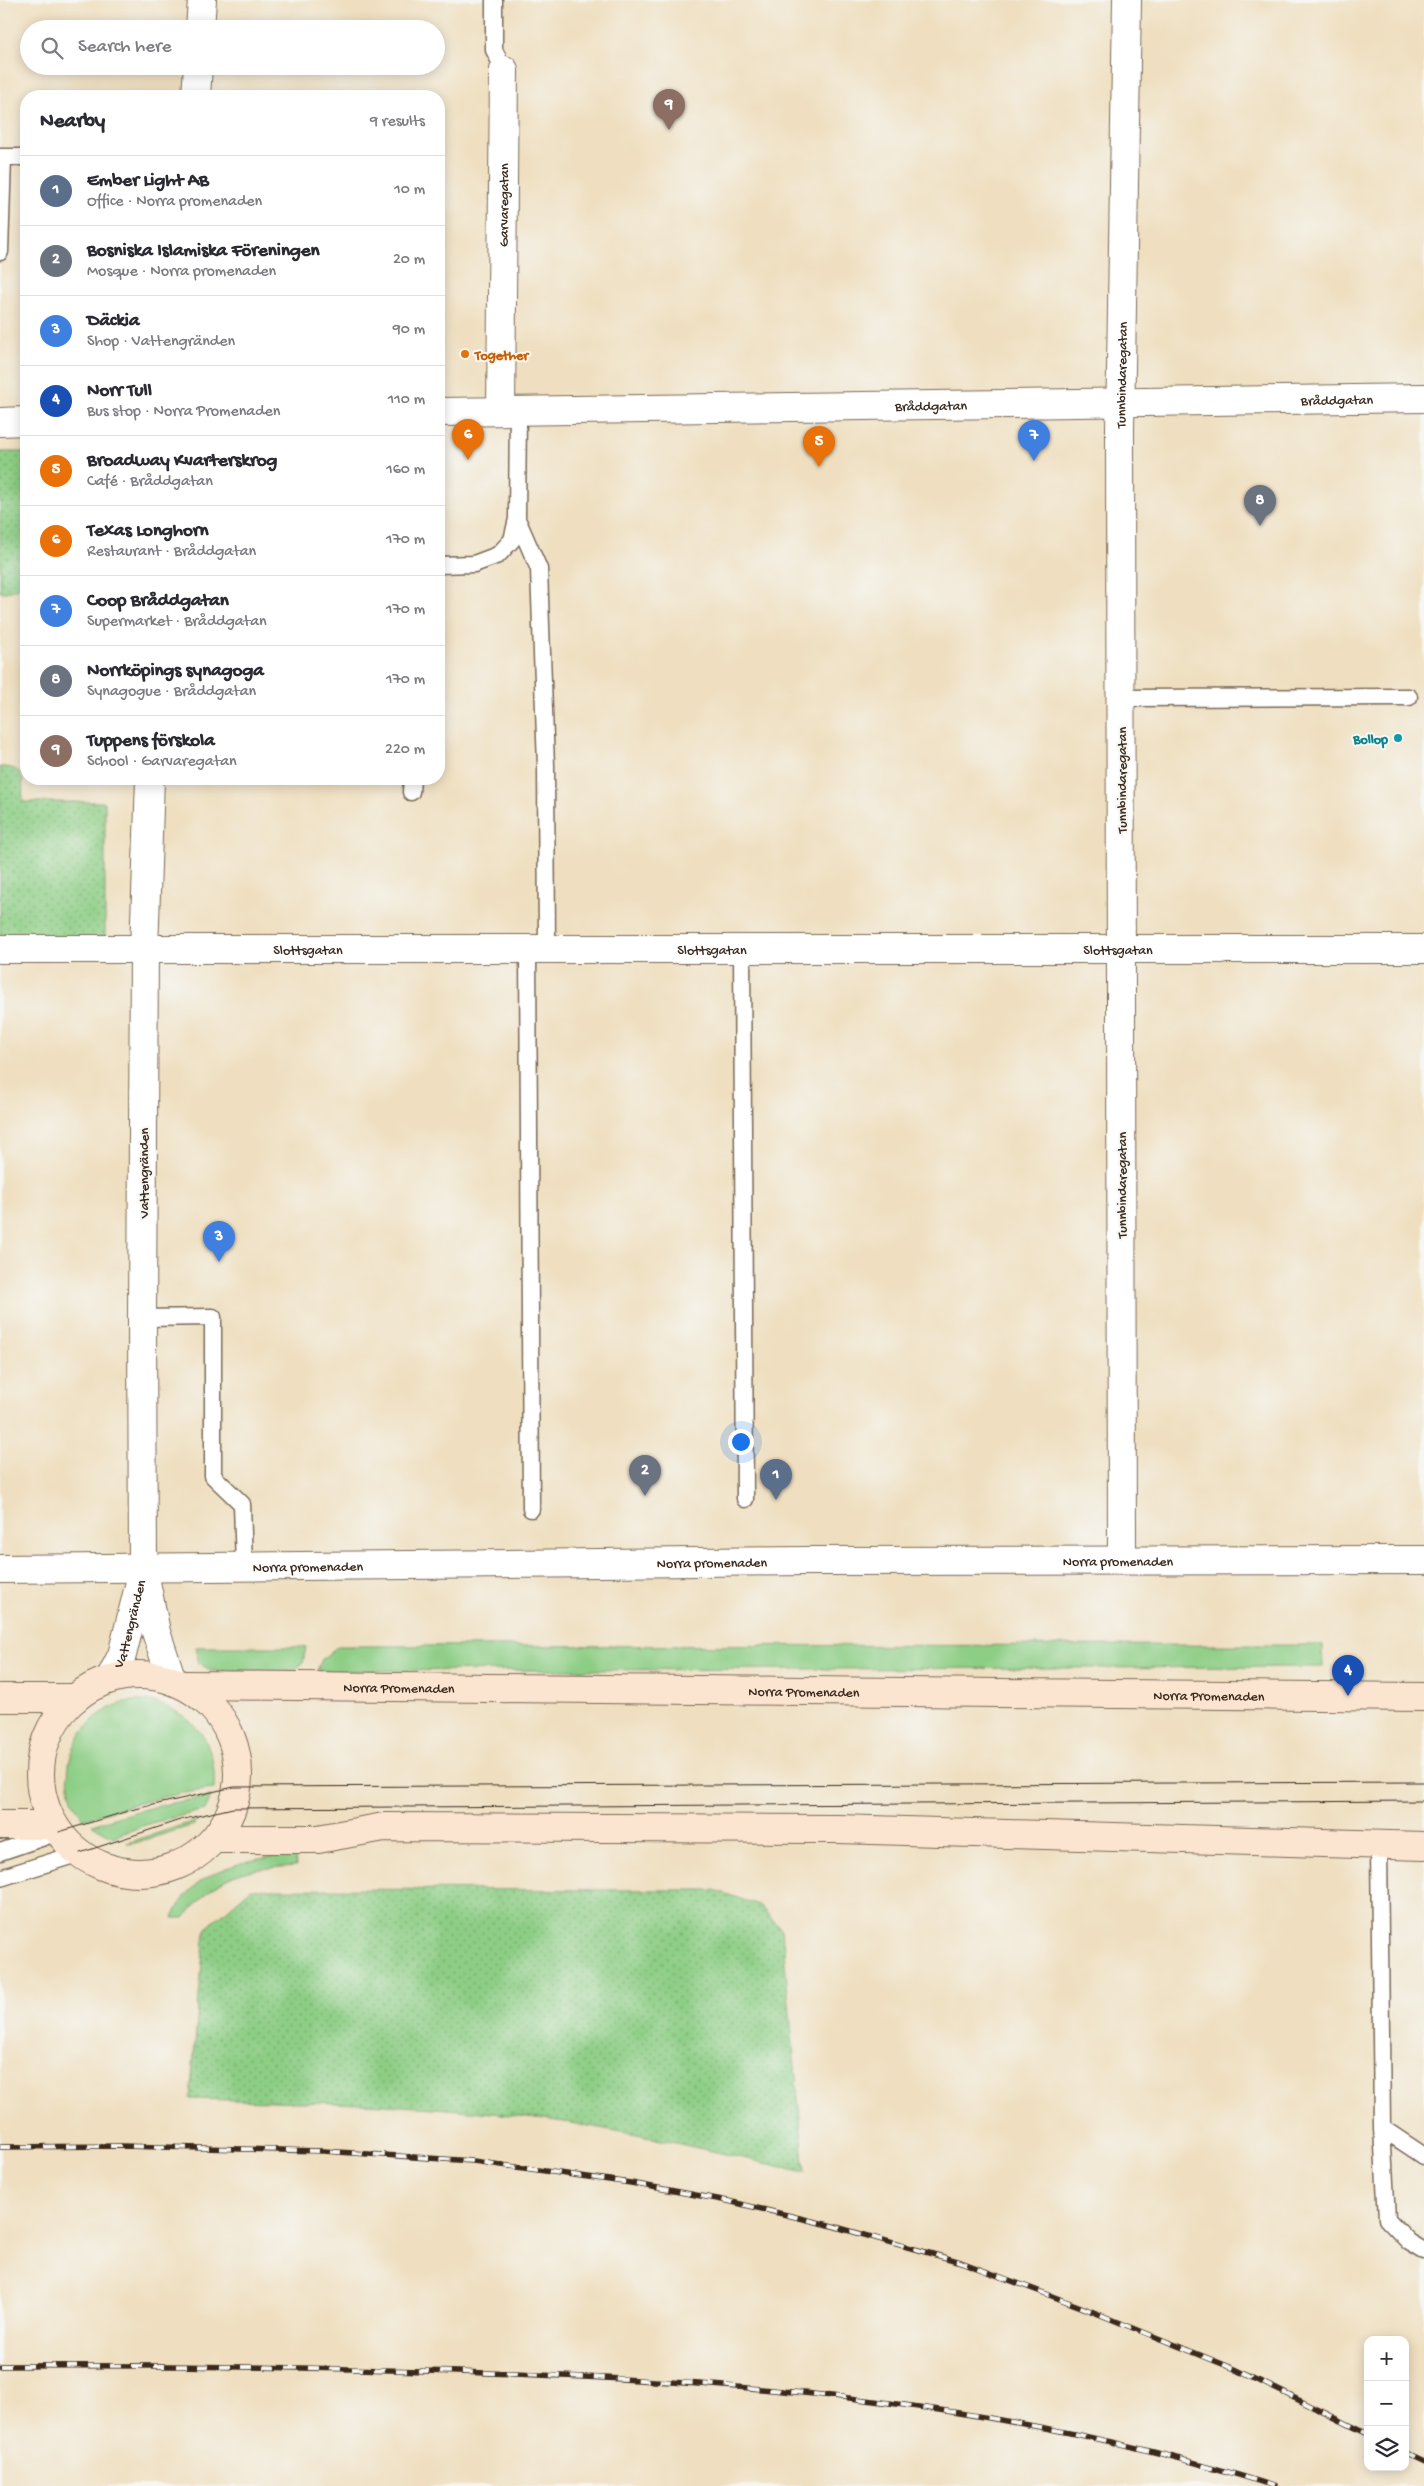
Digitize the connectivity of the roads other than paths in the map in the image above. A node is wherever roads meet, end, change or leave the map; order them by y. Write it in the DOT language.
graph roads {
  1 [pos="202,0"];
  2 [pos="494,0"];
  3 [pos="1127,0"];
  4 [pos="201,20"];
  5 [pos="504,70"];
  6 [pos="197,75"];
  7 [pos="196,90"];
  8 [pos="2,157"];
  9 [pos="20,157"];
  10 [pos="0,252"];
  11 [pos="1424,398"];
  12 [pos="1121,403"];
  13 [pos="510,411"];
  14 [pos="445,412"];
  15 [pos="20,421"];
  16 [pos="0,422"];
  17 [pos="517,519"];
  18 [pos="445,565"];
  19 [pos="1120,698"];
  20 [pos="1409,698"];
  21 [pos="150,785"];
  22 [pos="1121,948"];
  23 [pos="1424,948"];
  24 [pos="0,949"];
  25 [pos="537,949"];
  26 [pos="742,949"];
  27 [pos="144,950"];
  28 [pos="142,1318"];
  29 [pos="744,1499"];
  30 [pos="531,1509"];
  31 [pos="1122,1560"];
  32 [pos="1424,1560"];
  33 [pos="244,1566"];
  34 [pos="143,1567"];
  35 [pos="0,1569"];
  36 [pos="110,1679"];
  37 [pos="178,1683"];
  38 [pos="1424,1697"];
  39 [pos="0,1698"];
  40 [pos="76,1698"];
  41 [pos="0,1825"];
  42 [pos="57,1829"];
  43 [pos="214,1839"];
  44 [pos="1379,1846"];
  45 [pos="1424,1846"];
  46 [pos="0,1852"];
  47 [pos="80,1853"];
  48 [pos="0,1878"];
  49 [pos="1382,2128"];
  50 [pos="1424,2156"];
  51 [pos="1424,2251"];
  1 -- 4 [label="street"];
  2 -- 5 [label="lane, Garvaregatan"];
  3 -- 12 [label="street, Tunnbindaregatan"];
  5 -- 13 [label="street, Garvaregatan"];
  6 -- 7 [label="street"];
  8 -- 9 [label="lane"];
  8 -- 10 [label="lane"];
  11 -- 12 [label="street, Bråddgatan"];
  12 -- 13 [label="street, Bråddgatan"];
  12 -- 19 [label="street, Tunnbindaregatan"];
  13 -- 14 [label="street, Bråddgatan"];
  13 -- 17 [label="lane"];
  15 -- 16 [label="street"];
  17 -- 18 [label="lane"];
  17 -- 25 [label="lane"];
  19 -- 20 [label="lane"];
  19 -- 22 [label="street, Tunnbindaregatan"];
  21 -- 27 [label="street, Vattengränden"];
  22 -- 23 [label="street, Slottsgatan"];
  22 -- 26 [label="street, Slottsgatan"];
  22 -- 31 [label="street, Tunnbindaregatan"];
  24 -- 27 [label="street, Slottsgatan"];
  25 -- 26 [label="street, Slottsgatan"];
  25 -- 27 [label="street, Slottsgatan"];
  25 -- 30 [label="lane"];
  26 -- 29 [label="lane"];
  27 -- 28 [label="street, Vattengränden"];
  28 -- 33 [label="lane"];
  28 -- 34 [label="street, Vattengränden"];
  31 -- 32 [label="street, Norra promenaden"];
  31 -- 33 [label="street, Norra promenaden"];
  33 -- 34 [label="street, Norra promenaden"];
  34 -- 35 [label="street, Norra promenaden"];
  34 -- 36 [label="street, Vattengränden"];
  34 -- 37 [label="street, Vattengränden"];
  36 -- 37 [label="main road, Norra Promenaden"];
  36 -- 40 [label="main road, Norra Promenaden"];
  37 -- 38 [label="main road, Norra Promenaden"];
  37 -- 43 [label="main road"];
  39 -- 40 [label="main road"];
  40 -- 42 [label="main road, Norra Promenaden"];
  41 -- 42 [label="main road"];
  42 -- 46 [label="lane"];
  42 -- 47 [label="main road"];
  43 -- 44 [label="main road"];
  43 -- 47 [label="main road"];
  44 -- 45 [label="main road"];
  44 -- 49 [label="lane"];
  47 -- 48 [label="lane"];
  49 -- 50 [label="lane"];
  49 -- 51 [label="lane"];
}
